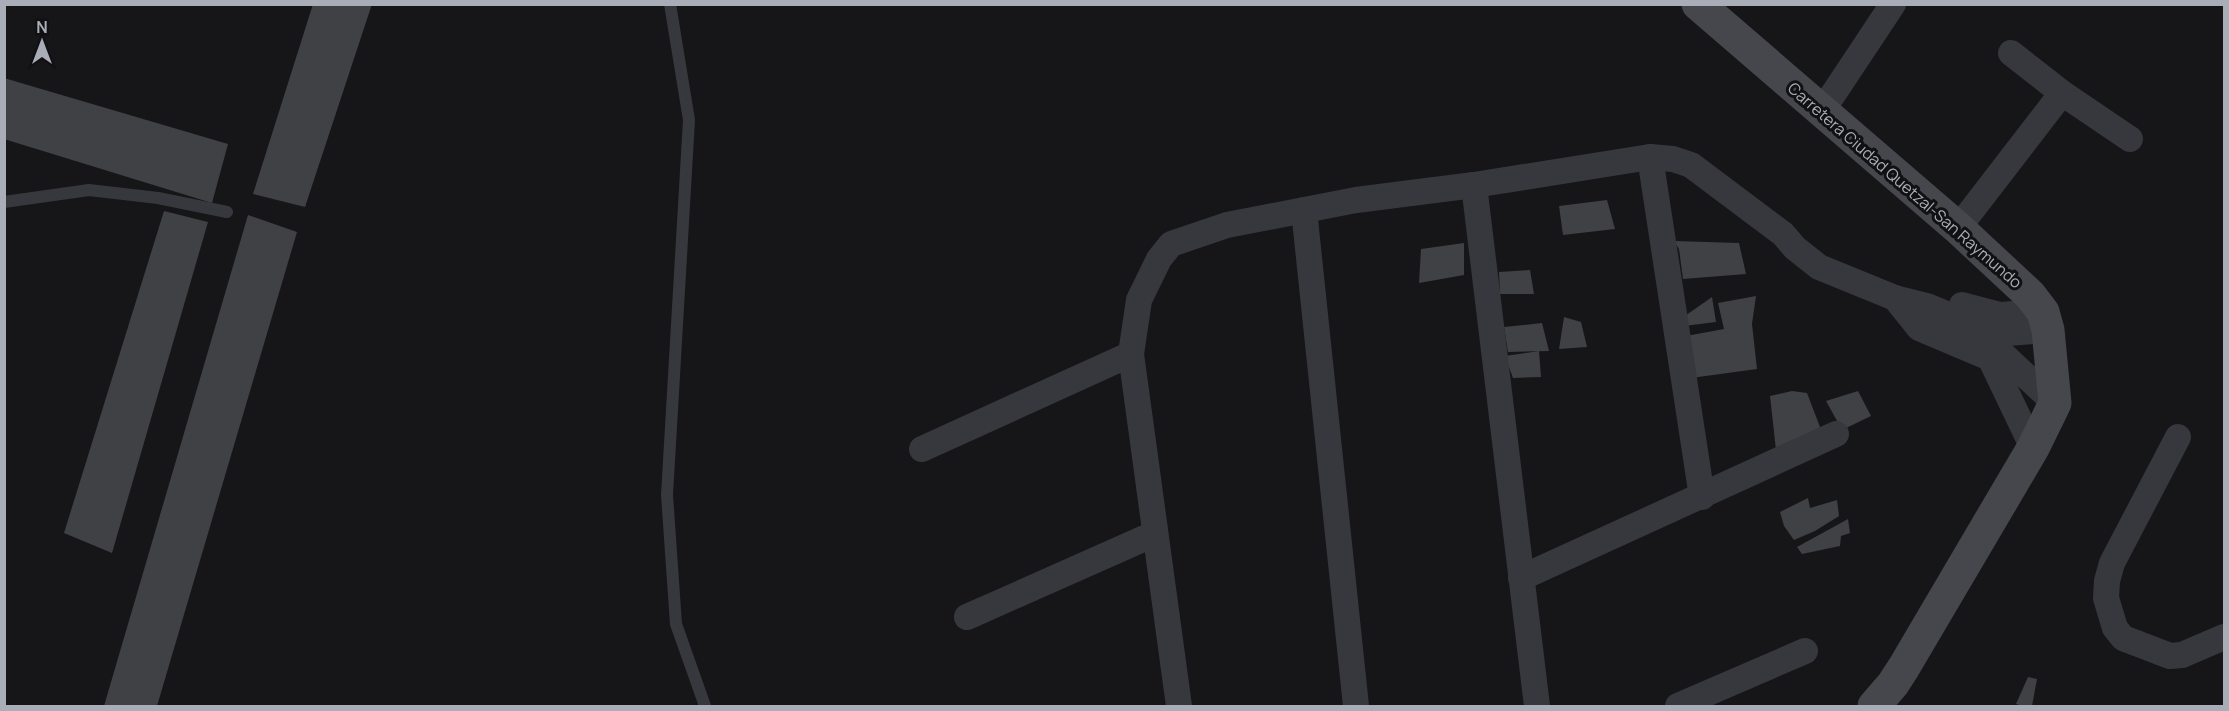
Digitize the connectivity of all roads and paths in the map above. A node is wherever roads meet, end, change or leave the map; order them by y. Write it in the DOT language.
graph roads {
  1 [pos="670,4"];
  2 [pos="1698,4"];
  3 [pos="1893,4"];
  4 [pos="2011,53"];
  5 [pos="2062,93"];
  6 [pos="1822,111"];
  7 [pos="2130,139"];
  8 [pos="1650,157"];
  9 [pos="1474,185"];
  10 [pos="4,202"];
  11 [pos="1304,210"];
  12 [pos="227,212"];
  13 [pos="1958,228"];
  14 [pos="1895,298"];
  15 [pos="2046,321"];
  16 [pos="1131,354"];
  17 [pos="2055,403"];
  18 [pos="1836,434"];
  19 [pos="2178,437"];
  20 [pos="2033,448"];
  21 [pos="922,449"];
  22 [pos="1702,497"];
  23 [pos="1154,534"];
  24 [pos="1521,578"];
  25 [pos="967,617"];
  26 [pos="2224,638"];
  27 [pos="1805,651"];
  28 [pos="705,706"];
  29 [pos="1179,706"];
  30 [pos="1356,706"];
  31 [pos="1537,706"];
  32 [pos="1678,706"];
  33 [pos="1874,706"];
  1 -- 28 [label="lane"];
  2 -- 6 [label="main road, Carretera Ciudad Quetzal-San Raymundo"];
  3 -- 6 [label="street"];
  4 -- 5 [label="street"];
  5 -- 7 [label="street"];
  5 -- 13 [label="street"];
  6 -- 13 [label="main road, Carretera Ciudad Quetzal-San Raymundo"];
  8 -- 9 [label="street"];
  8 -- 14 [label="street"];
  8 -- 22 [label="street"];
  9 -- 11 [label="street"];
  9 -- 24 [label="street"];
  10 -- 12 [label="lane"];
  11 -- 16 [label="street"];
  11 -- 30 [label="street"];
  13 -- 15 [label="main road, Carretera Ciudad Quetzal-San Raymundo"];
  14 -- 15 [label="street"];
  14 -- 17 [label="street"];
  14 -- 20 [label="street"];
  15 -- 17 [label="main road"];
  16 -- 21 [label="street"];
  16 -- 23 [label="street"];
  17 -- 20 [label="main road"];
  18 -- 22 [label="street"];
  19 -- 26 [label="street"];
  20 -- 33 [label="main road"];
  22 -- 24 [label="street"];
  23 -- 25 [label="street"];
  23 -- 29 [label="street"];
  24 -- 31 [label="street"];
  27 -- 32 [label="street"];
}
